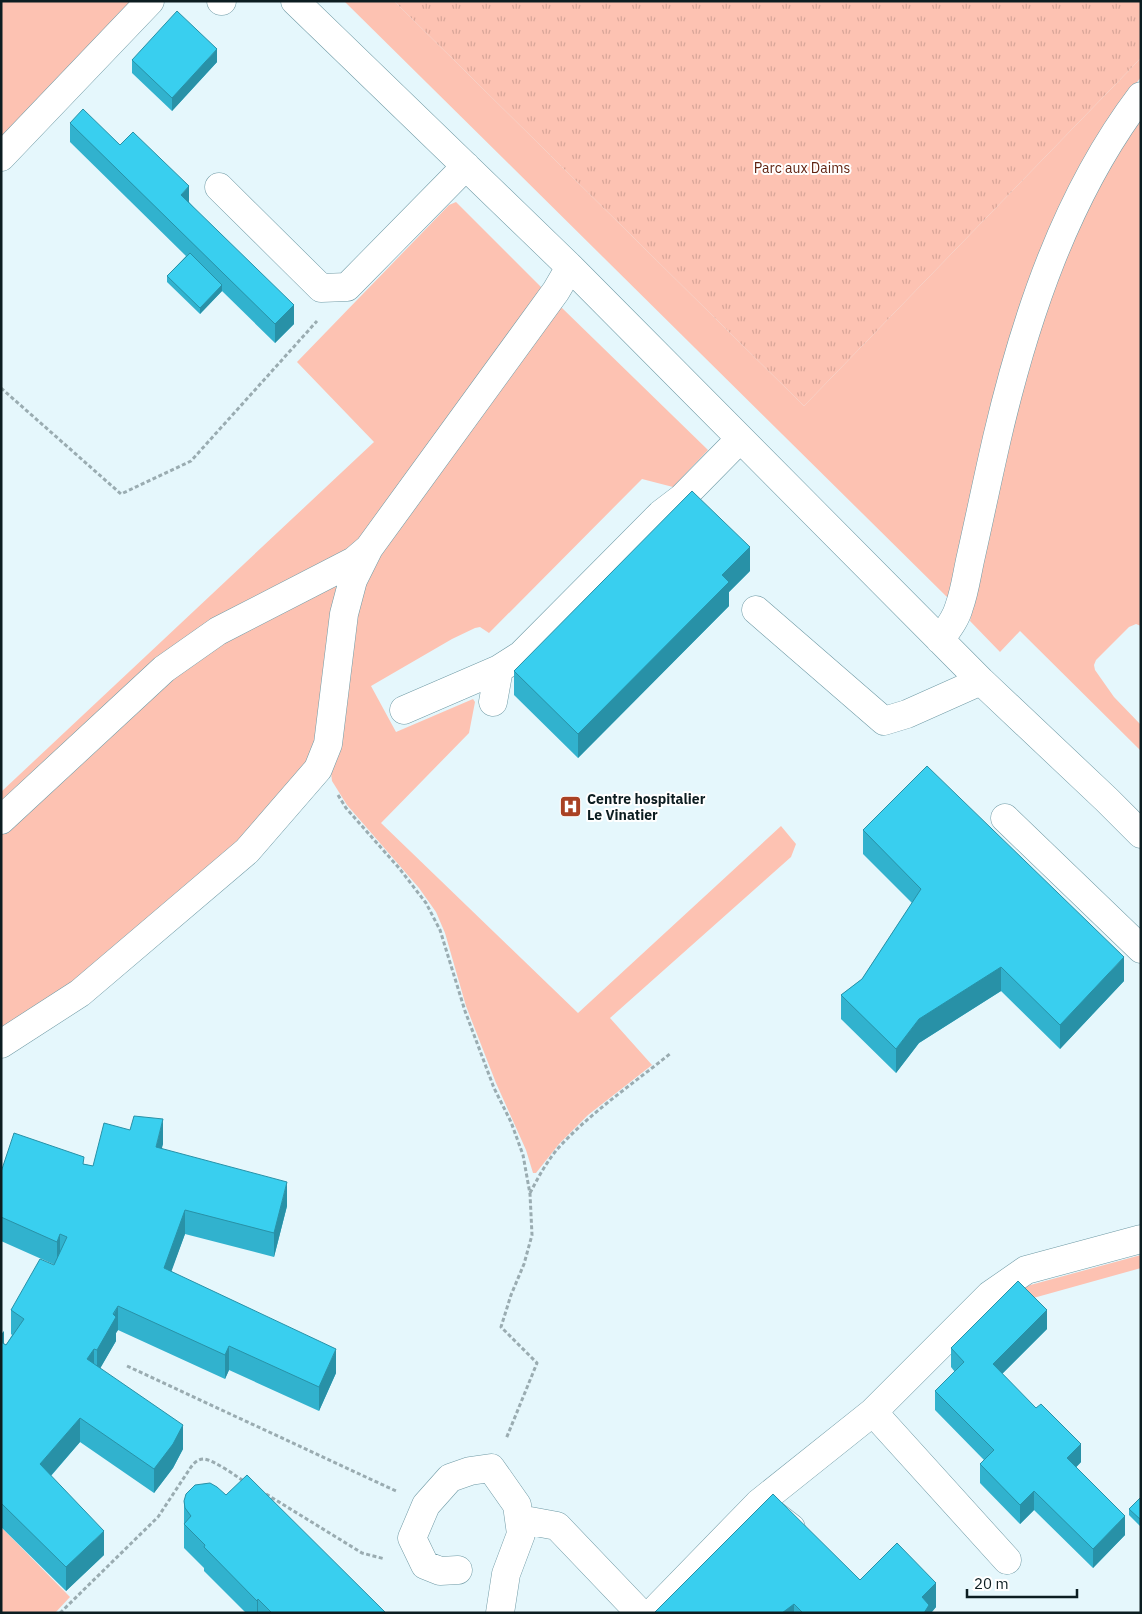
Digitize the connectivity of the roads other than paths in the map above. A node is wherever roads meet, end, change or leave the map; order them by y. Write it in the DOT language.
graph roads {
  1 [pos="150,1"];
  2 [pos="295,1"];
  3 [pos="1141,96"];
  4 [pos="1,157"];
  5 [pos="466,166"];
  6 [pos="219,187"];
  7 [pos="570,268"];
  8 [pos="740,439"];
  9 [pos="369,548"];
  10 [pos="756,610"];
  11 [pos="940,640"];
  12 [pos="499,669"];
  13 [pos="981,681"];
  14 [pos="493,702"];
  15 [pos="404,710"];
  16 [pos="1005,818"];
  17 [pos="1,820"];
  18 [pos="1141,834"];
  19 [pos="1141,949"];
  20 [pos="1,1044"];
  21 [pos="1141,1239"];
  22 [pos="873,1412"];
  23 [pos="759,1502"];
  24 [pos="519,1519"];
  25 [pos="812,1544"];
  26 [pos="1007,1560"];
  27 [pos="458,1570"];
  28 [pos="500,1613"];
  29 [pos="640,1613"];
  30 [pos="652,1613"];
  1 -- 4 [label="lane"];
  2 -- 5 [label="lane"];
  3 -- 11 [label="lane"];
  5 -- 6 [label="lane"];
  5 -- 7 [label="lane"];
  7 -- 8 [label="lane"];
  7 -- 9 [label="lane"];
  8 -- 11 [label="lane"];
  8 -- 12 [label="lane"];
  9 -- 17 [label="lane"];
  9 -- 20 [label="lane"];
  10 -- 13 [label="lane"];
  11 -- 13 [label="lane"];
  12 -- 14 [label="lane"];
  12 -- 15 [label="lane"];
  13 -- 18 [label="lane"];
  16 -- 19 [label="lane"];
  21 -- 22 [label="lane"];
  22 -- 23 [label="lane"];
  22 -- 26 [label="lane"];
  23 -- 25 [label="lane"];
  23 -- 30 [label="lane"];
  24 -- 27 [label="lane"];
  24 -- 28 [label="lane"];
  24 -- 29 [label="lane"];
}
